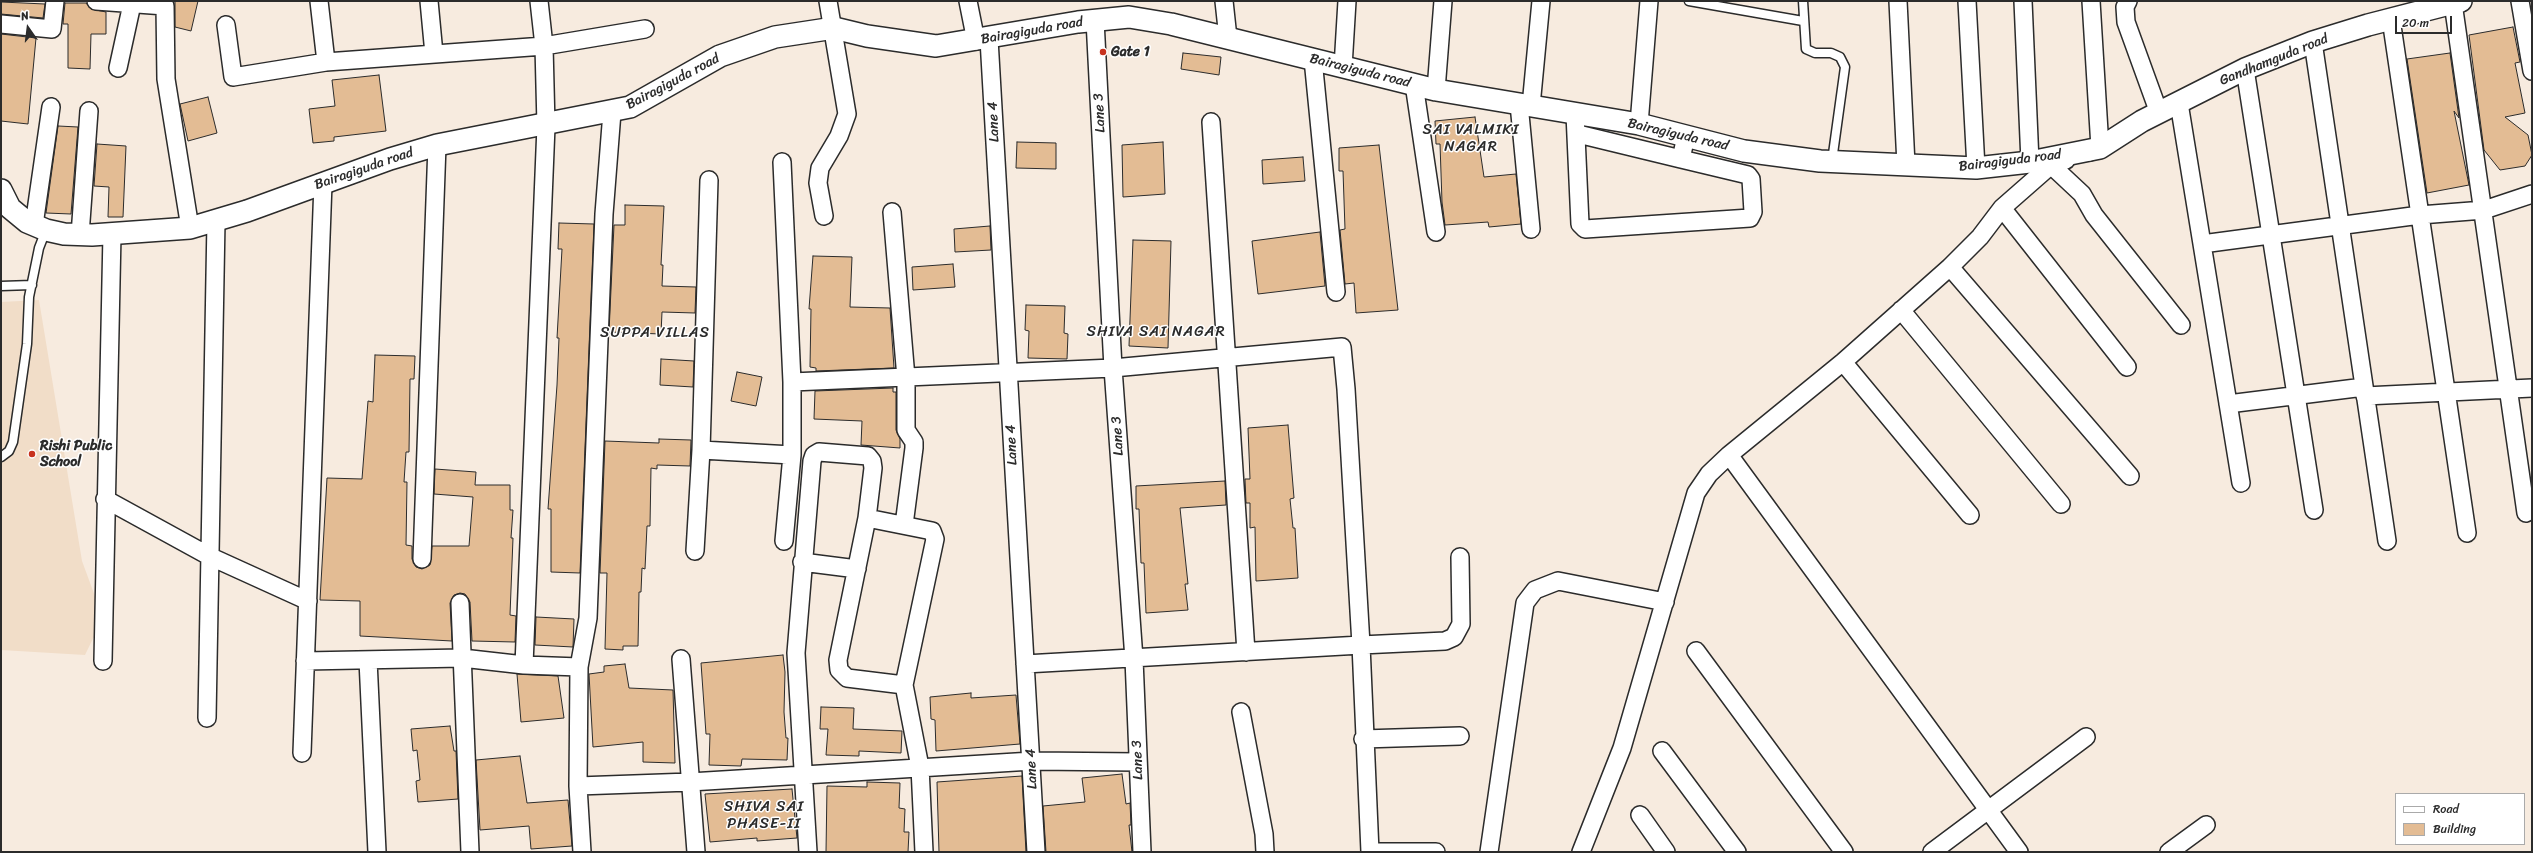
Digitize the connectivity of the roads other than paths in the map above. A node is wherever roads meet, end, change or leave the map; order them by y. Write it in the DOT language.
graph roads {
  1 [pos="55,1"];
  2 [pos="96,1"];
  3 [pos="100,1"];
  4 [pos="319,1"];
  5 [pos="429,1"];
  6 [pos="539,1"];
  7 [pos="828,1"];
  8 [pos="968,1"];
  9 [pos="1224,1"];
  10 [pos="1347,1"];
  11 [pos="1443,1"];
  12 [pos="1541,1"];
  13 [pos="1649,1"];
  14 [pos="1689,1"];
  15 [pos="1803,1"];
  16 [pos="1898,1"];
  17 [pos="1967,1"];
  18 [pos="2023,1"];
  19 [pos="2091,1"];
  20 [pos="2128,1"];
  21 [pos="2520,1"];
  22 [pos="2457,2"];
  23 [pos="173,3"];
  24 [pos="132,4"];
  25 [pos="2391,19"];
  26 [pos="1095,20"];
  27 [pos="1803,21"];
  28 [pos="1,24"];
  29 [pos="226,24"];
  30 [pos="834,28"];
  31 [pos="645,29"];
  32 [pos="1228,38"];
  33 [pos="983,40"];
  34 [pos="2313,42"];
  35 [pos="544,46"];
  36 [pos="434,54"];
  37 [pos="1313,59"];
  38 [pos="326,62"];
  39 [pos="1343,67"];
  40 [pos="118,68"];
  41 [pos="2245,69"];
  42 [pos="2532,71"];
  43 [pos="1414,84"];
  44 [pos="1436,90"];
  45 [pos="2179,103"];
  46 [pos="1525,105"];
  47 [pos="51,107"];
  48 [pos="89,111"];
  49 [pos="612,112"];
  50 [pos="2159,113"];
  51 [pos="1211,122"];
  52 [pos="1576,124"];
  53 [pos="1639,124"];
  54 [pos="546,126"];
  55 [pos="1686,136"];
  56 [pos="437,145"];
  57 [pos="2100,148"];
  58 [pos="1681,159"];
  59 [pos="782,162"];
  60 [pos="1832,162"];
  61 [pos="2030,162"];
  62 [pos="1906,165"];
  63 [pos="2051,165"];
  64 [pos="1976,168"];
  65 [pos="709,180"];
  66 [pos="323,183"];
  67 [pos="1,190"];
  68 [pos="2532,194"];
  69 [pos="2002,208"];
  70 [pos="2484,210"];
  71 [pos="892,212"];
  72 [pos="2420,215"];
  73 [pos="824,216"];
  74 [pos="216,221"];
  75 [pos="2340,225"];
  76 [pos="40,228"];
  77 [pos="190,228"];
  78 [pos="1532,229"];
  79 [pos="1436,232"];
  80 [pos="2271,233"];
  81 [pos="112,234"];
  82 [pos="80,235"];
  83 [pos="2202,244"];
  84 [pos="1950,267"];
  85 [pos="32,285"];
  86 [pos="1,286"];
  87 [pos="1336,292"];
  88 [pos="1901,310"];
  89 [pos="2180,325"];
  90 [pos="1226,357"];
  91 [pos="1843,362"];
  92 [pos="2128,367"];
  93 [pos="1113,368"];
  94 [pos="1008,373"];
  95 [pos="906,378"];
  96 [pos="792,382"];
  97 [pos="2532,388"];
  98 [pos="2510,389"];
  99 [pos="2364,391"];
  100 [pos="2446,392"];
  101 [pos="2296,396"];
  102 [pos="2228,404"];
  103 [pos="702,450"];
  104 [pos="1729,454"];
  105 [pos="792,455"];
  106 [pos="1,457"];
  107 [pos="2130,476"];
  108 [pos="2241,482"];
  109 [pos="105,499"];
  110 [pos="2061,504"];
  111 [pos="2314,510"];
  112 [pos="2526,513"];
  113 [pos="1970,515"];
  114 [pos="867,518"];
  115 [pos="904,525"];
  116 [pos="2467,533"];
  117 [pos="784,541"];
  118 [pos="2386,541"];
  119 [pos="695,550"];
  120 [pos="209,556"];
  121 [pos="1460,557"];
  122 [pos="422,559"];
  123 [pos="802,562"];
  124 [pos="856,569"];
  125 [pos="308,601"];
  126 [pos="1665,602"];
  127 [pos="460,603"];
  128 [pos="1361,645"];
  129 [pos="1696,651"];
  130 [pos="1246,652"];
  131 [pos="462,658"];
  132 [pos="680,659"];
  133 [pos="1134,659"];
  134 [pos="368,660"];
  135 [pos="103,661"];
  136 [pos="306,661"];
  137 [pos="1025,664"];
  138 [pos="524,665"];
  139 [pos="579,667"];
  140 [pos="904,685"];
  141 [pos="1241,712"];
  142 [pos="207,718"];
  143 [pos="1460,736"];
  144 [pos="2086,737"];
  145 [pos="1363,739"];
  146 [pos="1662,751"];
  147 [pos="302,754"];
  148 [pos="1032,761"];
  149 [pos="1138,762"];
  150 [pos="920,767"];
  151 [pos="804,774"];
  152 [pos="690,782"];
  153 [pos="578,786"];
  154 [pos="1989,811"];
  155 [pos="1640,815"];
  156 [pos="2206,825"];
  157 [pos="377,852"];
  158 [pos="470,852"];
  159 [pos="582,852"];
  160 [pos="696,852"];
  161 [pos="808,852"];
  162 [pos="924,852"];
  163 [pos="1036,852"];
  164 [pos="1142,852"];
  165 [pos="1265,852"];
  166 [pos="1436,852"];
  167 [pos="1489,852"];
  168 [pos="1581,852"];
  169 [pos="1666,852"];
  170 [pos="1737,852"];
  171 [pos="1844,852"];
  172 [pos="1932,852"];
  173 [pos="2019,852"];
  174 [pos="2169,852"];
  1 -- 28 [label="street"];
  2 -- 3 [label="street"];
  3 -- 24 [label="street"];
  4 -- 38 [label="street"];
  5 -- 36 [label="street"];
  6 -- 35 [label="street"];
  7 -- 30 [label="street"];
  8 -- 33 [label="street, Lane 4"];
  9 -- 32 [label="street"];
  10 -- 39 [label="street"];
  11 -- 44 [label="street"];
  12 -- 46 [label="street"];
  13 -- 53 [label="street"];
  14 -- 27 [label="lane"];
  15 -- 27 [label="lane"];
  16 -- 62 [label="street"];
  17 -- 64 [label="street"];
  18 -- 61 [label="street"];
  19 -- 57 [label="street"];
  20 -- 50 [label="street"];
  21 -- 42 [label="street"];
  22 -- 25 [label="street, Gandhamguda road"];
  22 -- 70 [label="street"];
  23 -- 24 [label="street"];
  23 -- 77 [label="street"];
  24 -- 40 [label="street"];
  25 -- 34 [label="street, Gandhamguda road"];
  25 -- 72 [label="street"];
  26 -- 32 [label="street, Bairagiguda road"];
  26 -- 33 [label="street, Bairagiguda road"];
  26 -- 93 [label="street, Lane 3"];
  27 -- 60 [label="lane"];
  29 -- 38 [label="street"];
  30 -- 33 [label="street, Bairagiguda road"];
  30 -- 49 [label="street, Bairagiguda road"];
  30 -- 73 [label="street"];
  31 -- 35 [label="street"];
  32 -- 37 [label="street, Bairagiguda road"];
  33 -- 94 [label="street, Lane 4"];
  34 -- 41 [label="street, Gandhamguda road"];
  34 -- 75 [label="street"];
  35 -- 36 [label="street"];
  35 -- 54 [label="street"];
  36 -- 38 [label="street"];
  37 -- 39 [label="street, Bairagiguda road"];
  37 -- 87 [label="street"];
  39 -- 43 [label="street, Bairagiguda road"];
  41 -- 45 [label="street, Gandhamguda road"];
  41 -- 80 [label="street"];
  43 -- 44 [label="street, Bairagiguda road"];
  43 -- 79 [label="street"];
  44 -- 46 [label="street, Bairagiguda road"];
  45 -- 50 [label="street, Gandhamguda road"];
  45 -- 83 [label="street"];
  46 -- 52 [label="street, Bairagiguda road"];
  46 -- 78 [label="street"];
  47 -- 76 [label="street"];
  48 -- 82 [label="street"];
  49 -- 54 [label="street, Bairagiguda road"];
  49 -- 139 [label="street"];
  50 -- 57 [label="street, Gandhamguda road"];
  51 -- 90 [label="street"];
  52 -- 53 [label="street, Bairagiguda road"];
  52 -- 58 [label="street"];
  52 -- 58 [label="street"];
  53 -- 55 [label="street, Bairagiguda road"];
  54 -- 56 [label="street, Bairagiguda road"];
  54 -- 138 [label="street"];
  55 -- 58 [label="street"];
  55 -- 60 [label="street, Bairagiguda road"];
  56 -- 66 [label="street, Bairagiguda road"];
  56 -- 122 [label="street"];
  57 -- 61 [label="street, Bairagiguda road"];
  57 -- 63 [label="street"];
  59 -- 96 [label="street"];
  60 -- 62 [label="street, Bairagiguda road"];
  61 -- 64 [label="street, Bairagiguda road"];
  62 -- 64 [label="street, Bairagiguda road"];
  63 -- 69 [label="street"];
  63 -- 89 [label="street"];
  65 -- 103 [label="street"];
  66 -- 74 [label="street, Bairagiguda road"];
  66 -- 125 [label="street"];
  67 -- 76 [label="street, Bairagiguda road"];
  68 -- 70 [label="street"];
  69 -- 84 [label="street"];
  69 -- 92 [label="street"];
  70 -- 72 [label="street"];
  70 -- 98 [label="street"];
  71 -- 95 [label="street"];
  72 -- 75 [label="street"];
  72 -- 100 [label="street"];
  74 -- 77 [label="street, Bairagiguda road"];
  74 -- 120 [label="street"];
  75 -- 80 [label="street"];
  75 -- 99 [label="street"];
  76 -- 82 [label="street, Bairagiguda road"];
  76 -- 85 [label="lane"];
  77 -- 81 [label="street, Bairagiguda road"];
  80 -- 83 [label="street"];
  80 -- 101 [label="street"];
  81 -- 82 [label="street, Bairagiguda road"];
  81 -- 109 [label="street"];
  83 -- 102 [label="street"];
  84 -- 88 [label="street"];
  84 -- 107 [label="street"];
  85 -- 86 [label="lane"];
  85 -- 106 [label="lane"];
  88 -- 91 [label="street"];
  88 -- 110 [label="street"];
  90 -- 93 [label="street"];
  90 -- 128 [label="street"];
  90 -- 130 [label="street"];
  91 -- 104 [label="street"];
  91 -- 113 [label="street"];
  93 -- 94 [label="street"];
  93 -- 133 [label="street, Lane 3"];
  94 -- 95 [label="street"];
  94 -- 137 [label="street, Lane 4"];
  95 -- 96 [label="street"];
  95 -- 115 [label="street"];
  96 -- 105 [label="street"];
  97 -- 98 [label="street"];
  98 -- 100 [label="street"];
  98 -- 112 [label="street"];
  99 -- 100 [label="street"];
  99 -- 101 [label="street"];
  99 -- 118 [label="street"];
  100 -- 116 [label="street"];
  101 -- 102 [label="street"];
  101 -- 111 [label="street"];
  102 -- 108 [label="street"];
  103 -- 105 [label="street"];
  103 -- 119 [label="street"];
  104 -- 126 [label="street"];
  104 -- 154 [label="street"];
  105 -- 117 [label="street"];
  109 -- 120 [label="street"];
  109 -- 135 [label="street"];
  114 -- 115 [label="street"];
  114 -- 123 [label="street"];
  114 -- 124 [label="street"];
  115 -- 140 [label="street"];
  120 -- 125 [label="street"];
  120 -- 142 [label="street"];
  121 -- 128 [label="street"];
  123 -- 124 [label="street"];
  123 -- 151 [label="street"];
  124 -- 140 [label="street"];
  125 -- 136 [label="street"];
  126 -- 167 [label="street"];
  126 -- 168 [label="street"];
  127 -- 131 [label="street"];
  128 -- 130 [label="street"];
  128 -- 145 [label="street"];
  129 -- 171 [label="street"];
  130 -- 133 [label="street"];
  131 -- 134 [label="street"];
  131 -- 138 [label="street"];
  131 -- 158 [label="street"];
  132 -- 152 [label="street"];
  133 -- 137 [label="street"];
  133 -- 149 [label="street, Lane 3"];
  134 -- 136 [label="street"];
  134 -- 157 [label="street"];
  136 -- 147 [label="street"];
  137 -- 148 [label="street, Lane 4"];
  138 -- 139 [label="street"];
  139 -- 153 [label="street"];
  140 -- 150 [label="street"];
  141 -- 165 [label="street"];
  143 -- 145 [label="street"];
  144 -- 154 [label="street"];
  145 -- 166 [label="street"];
  146 -- 170 [label="street"];
  148 -- 149 [label="street"];
  148 -- 150 [label="street"];
  148 -- 163 [label="street, Lane 4"];
  149 -- 164 [label="street, Lane 3"];
  150 -- 151 [label="street"];
  150 -- 162 [label="street"];
  151 -- 152 [label="street"];
  151 -- 161 [label="street"];
  152 -- 153 [label="street"];
  152 -- 160 [label="street"];
  153 -- 159 [label="street"];
  154 -- 172 [label="street"];
  154 -- 173 [label="street"];
  155 -- 169 [label="street"];
  156 -- 174 [label="street"];
}
